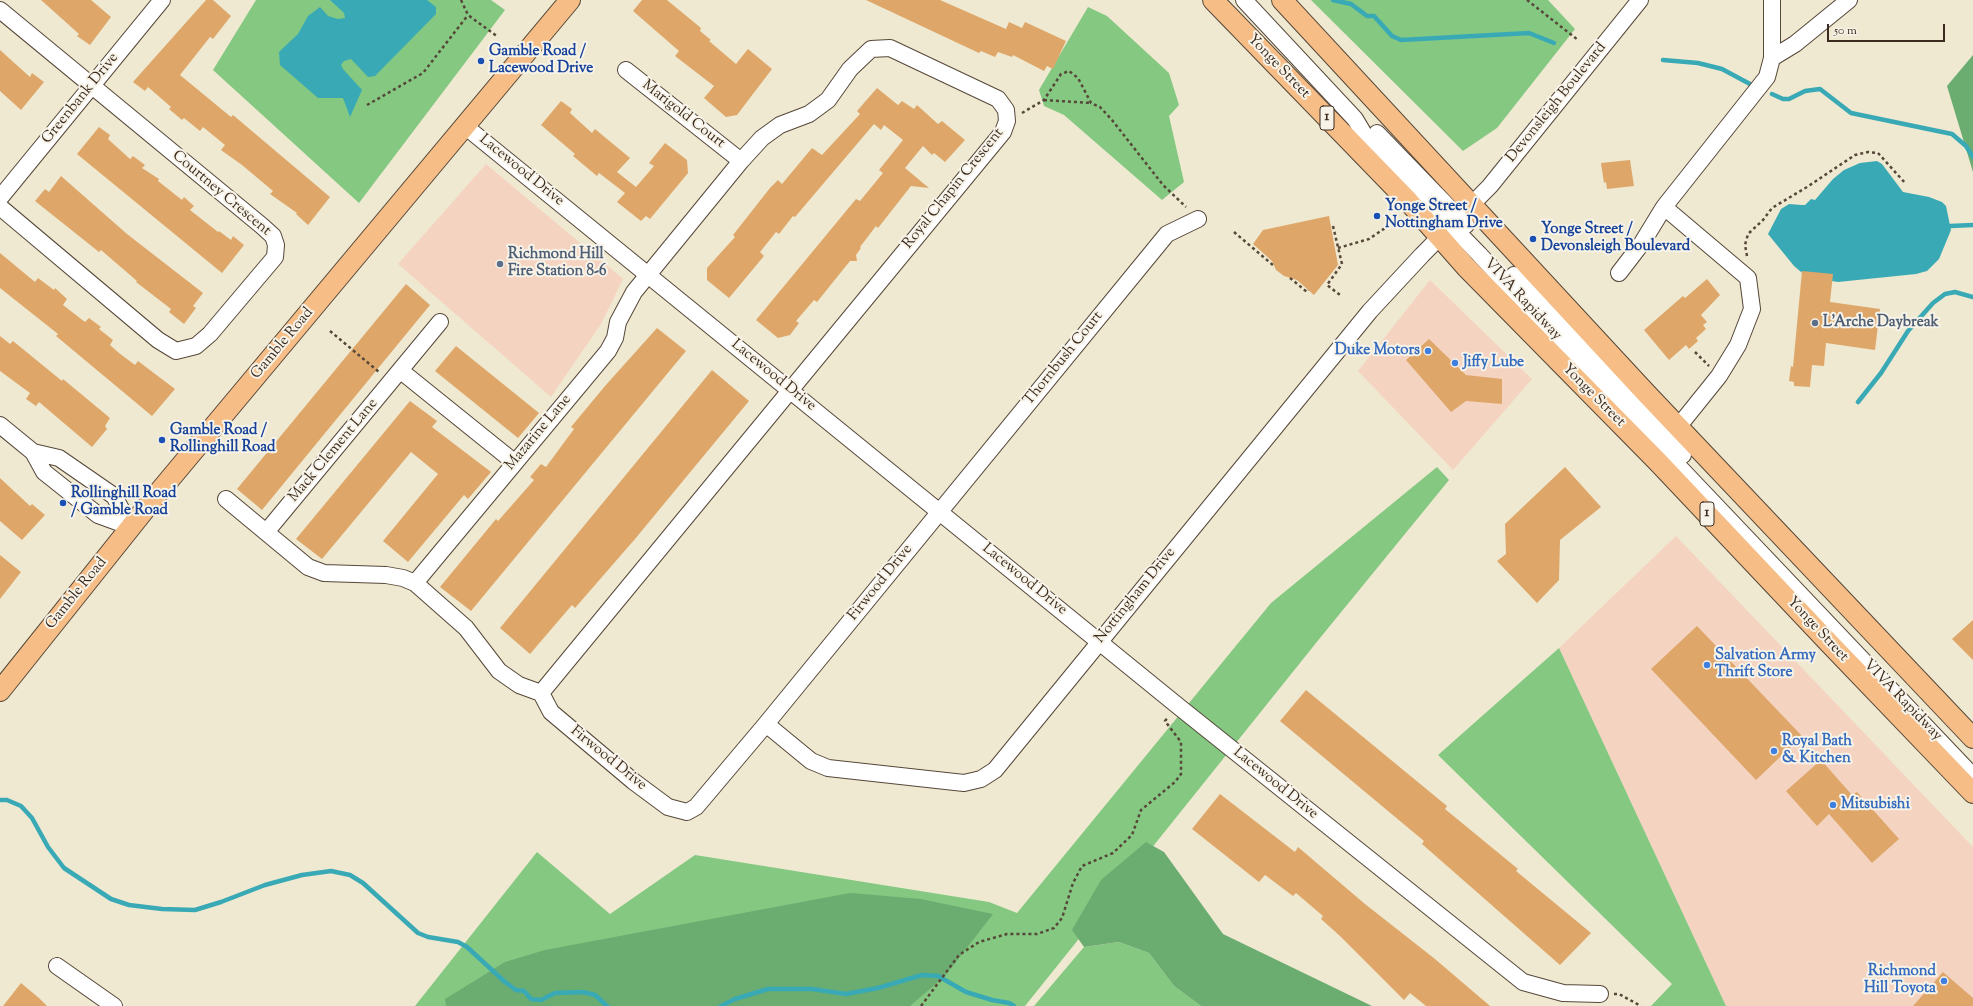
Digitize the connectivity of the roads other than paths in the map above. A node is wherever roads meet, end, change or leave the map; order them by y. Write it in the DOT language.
graph roads {
  1 [pos="162,0"];
  2 [pos="570,0"];
  3 [pos="1213,0"];
  4 [pos="1244,0"];
  5 [pos="1282,0"];
  6 [pos="1640,0"];
  7 [pos="1772,0"];
  8 [pos="1849,0"];
  9 [pos="0,10"];
  10 [pos="1772,58"];
  11 [pos="626,70"];
  12 [pos="91,86"];
  13 [pos="466,127"];
  14 [pos="741,161"];
  15 [pos="0,198"];
  16 [pos="0,207"];
  17 [pos="1664,207"];
  18 [pos="1198,218"];
  19 [pos="1456,221"];
  20 [pos="1619,274"];
  21 [pos="648,275"];
  22 [pos="440,322"];
  23 [pos="401,371"];
  24 [pos="791,390"];
  25 [pos="0,425"];
  26 [pos="1678,427"];
  27 [pos="33,452"];
  28 [pos="514,462"];
  29 [pos="226,499"];
  30 [pos="939,511"];
  31 [pos="131,527"];
  32 [pos="267,532"];
  33 [pos="415,583"];
  34 [pos="1099,642"];
  35 [pos="0,691"];
  36 [pos="541,693"];
  37 [pos="766,724"];
  38 [pos="1973,738"];
  39 [pos="1973,761"];
  40 [pos="1973,776"];
  41 [pos="1973,793"];
  42 [pos="57,966"];
  43 [pos="1600,994"];
  44 [pos="114,1006"];
  1 -- 12 [label="street, Greenbank Drive"];
  2 -- 13 [label="main road, Gamble Road"];
  3 -- 19 [label="main road, Yonge Street / 1"];
  4 -- 19 [label="street, VIVA Rapidway"];
  5 -- 19 [label="main road, Yonge Street / 1"];
  6 -- 19 [label="street, Devonsleigh Boulevard"];
  7 -- 10 [label="street"];
  8 -- 10 [label="street"];
  9 -- 12 [label="street"];
  10 -- 17 [label="street"];
  11 -- 14 [label="street, Marigold Court"];
  12 -- 15 [label="street, Greenbank Drive"];
  12 -- 16 [label="street, Courtney Crescent"];
  13 -- 21 [label="street, Lacewood Drive"];
  13 -- 31 [label="main road, Gamble Road"];
  14 -- 21 [label="street, Royal Chapin Crescent"];
  14 -- 24 [label="street, Royal Chapin Crescent"];
  17 -- 20 [label="street"];
  17 -- 26 [label="street"];
  18 -- 30 [label="street, Thornbush Court"];
  19 -- 26 [label="main road, Yonge Street / 1"];
  19 -- 34 [label="street, Nottingham Drive"];
  19 -- 39 [label="street, VIVA Rapidway"];
  19 -- 40 [label="street, VIVA Rapidway"];
  19 -- 41 [label="main road, Yonge Street / 1"];
  21 -- 24 [label="street, Lacewood Drive"];
  21 -- 28 [label="street, Mazarine Lane"];
  22 -- 23 [label="street, Mack Clement Lane"];
  23 -- 28 [label="street"];
  23 -- 32 [label="street, Mack Clement Lane"];
  24 -- 30 [label="street, Lacewood Drive"];
  24 -- 36 [label="street"];
  25 -- 27 [label="street"];
  26 -- 38 [label="main road, Yonge Street / 1"];
  27 -- 31 [label="street"];
  27 -- 31 [label="street"];
  28 -- 33 [label="street, Mazarine Lane"];
  29 -- 32 [label="street"];
  30 -- 34 [label="street, Lacewood Drive"];
  30 -- 37 [label="street, Firwood Drive"];
  31 -- 35 [label="main road, Gamble Road"];
  32 -- 33 [label="street"];
  33 -- 36 [label="street"];
  34 -- 37 [label="street, Nottingham Drive"];
  34 -- 43 [label="street, Lacewood Drive"];
  36 -- 37 [label="street, Firwood Drive"];
  42 -- 44 [label="street"];
}
